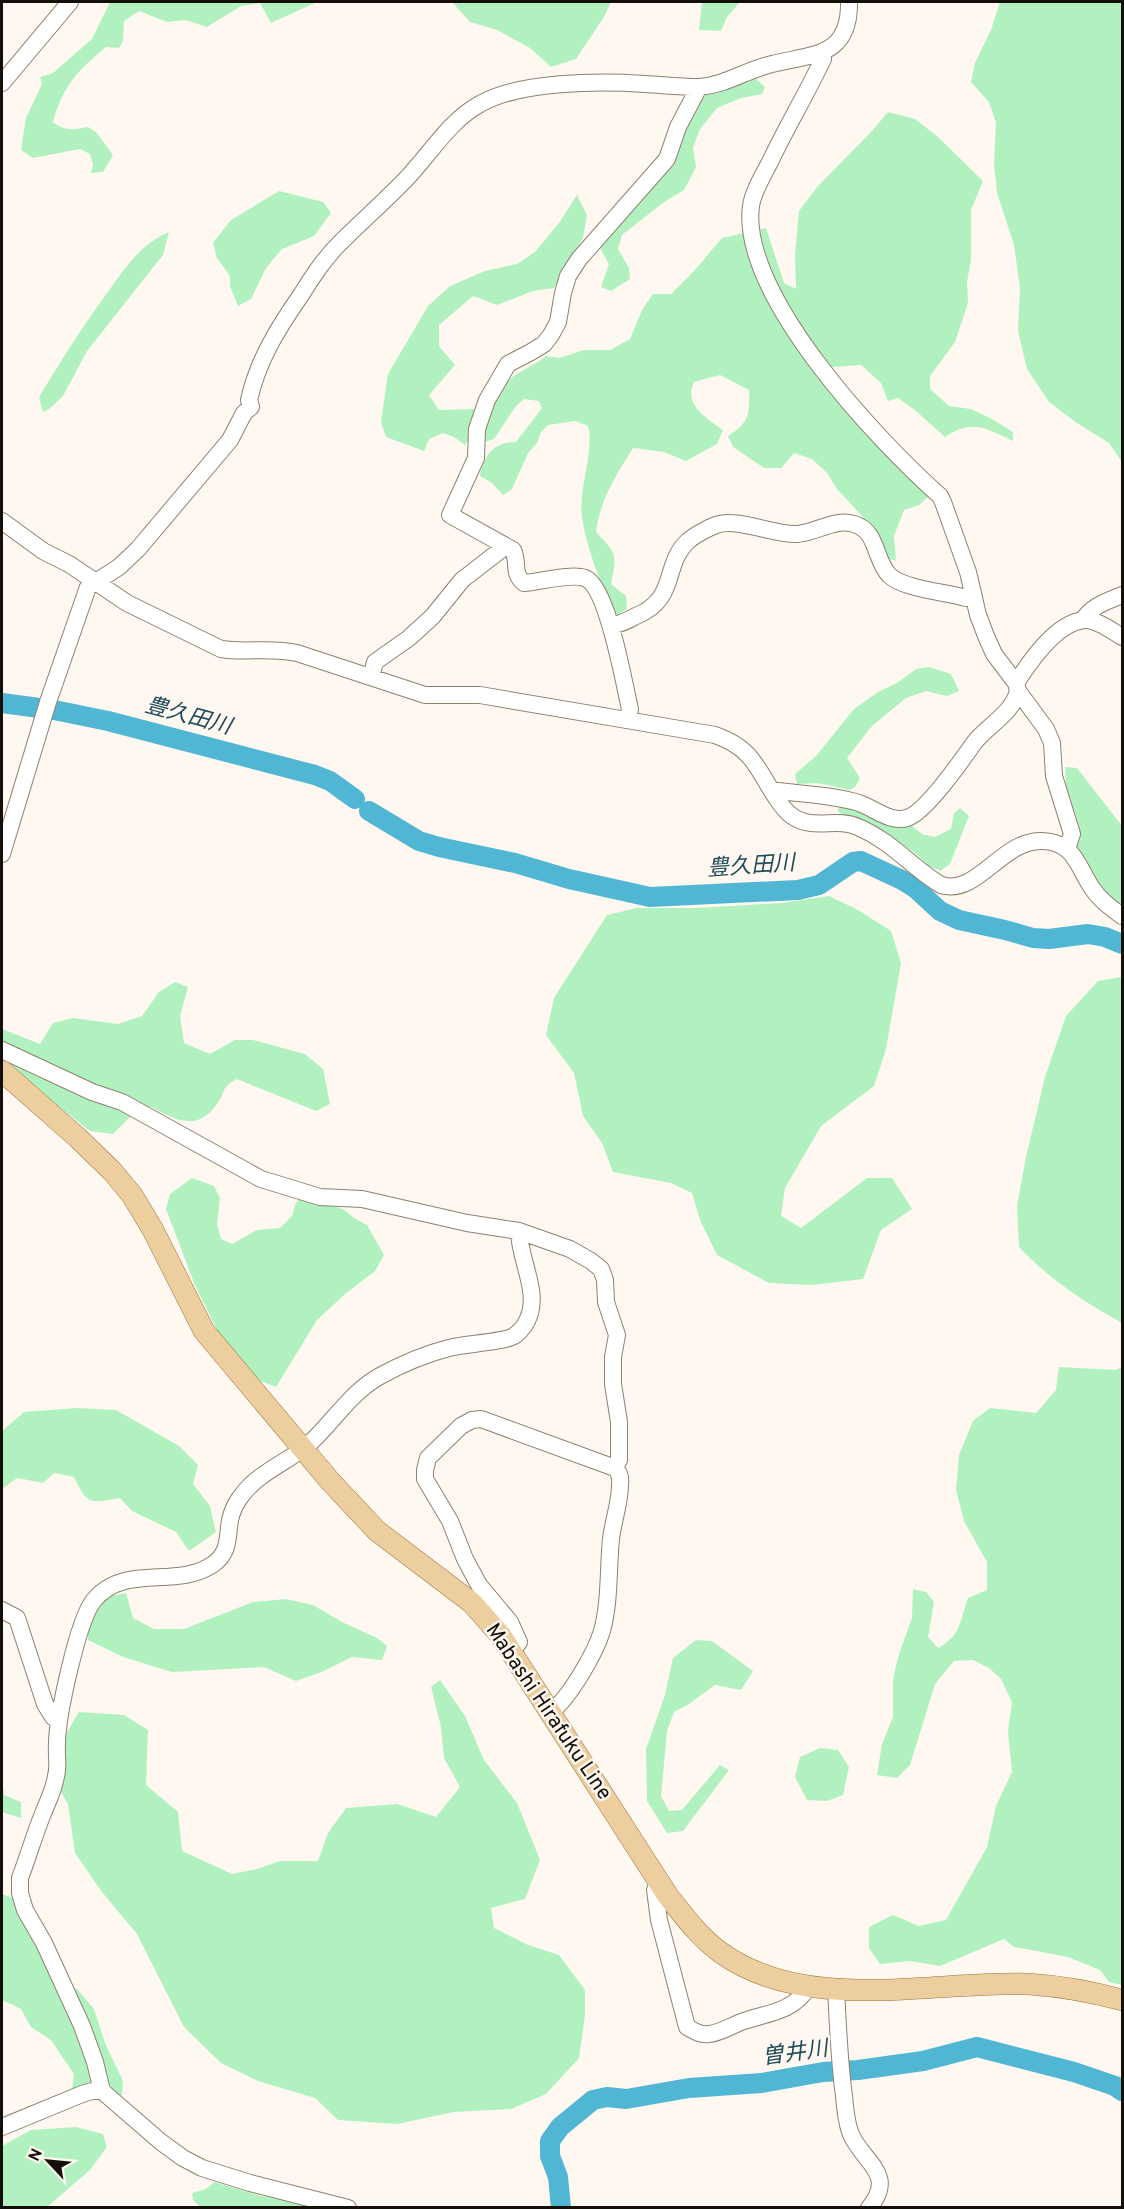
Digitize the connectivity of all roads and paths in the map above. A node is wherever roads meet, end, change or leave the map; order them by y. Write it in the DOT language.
graph roads {
  1 [pos="70,2"];
  2 [pos="849,2"];
  3 [pos="821,53"];
  4 [pos="2,83"];
  5 [pos="699,87"];
  6 [pos="2,520"];
  7 [pos="506,546"];
  8 [pos="95,582"];
  9 [pos="1122,595"];
  10 [pos="974,597"];
  11 [pos="1083,620"];
  12 [pos="611,625"];
  13 [pos="1122,637"];
  14 [pos="371,677"];
  15 [pos="1017,687"];
  16 [pos="628,719"];
  17 [pos="773,793"];
  18 [pos="1067,849"];
  19 [pos="2,854"];
  20 [pos="1122,916"];
  21 [pos="2,1050"];
  22 [pos="2,1071"];
  23 [pos="519,1231"];
  24 [pos="302,1449"];
  25 [pos="615,1468"];
  26 [pos="2,1610"];
  27 [pos="512,1652"];
  28 [pos="551,1712"];
  29 [pos="59,1721"];
  30 [pos="659,1882"];
  31 [pos="808,1987"];
  32 [pos="836,1989"];
  33 [pos="1122,2000"];
  34 [pos="102,2091"];
  35 [pos="2,2127"];
  36 [pos="876,2205"];
  37 [pos="348,2208"];
  1 -- 4 [label="street"];
  2 -- 3 [label="street"];
  3 -- 5 [label="street"];
  3 -- 10 [label="street"];
  5 -- 7 [label="street"];
  5 -- 8 [label="street"];
  6 -- 8 [label="street"];
  7 -- 12 [label="street"];
  7 -- 14 [label="street"];
  8 -- 14 [label="street"];
  8 -- 19 [label="street"];
  9 -- 11 [label="street"];
  10 -- 12 [label="street"];
  10 -- 15 [label="street"];
  11 -- 13 [label="street"];
  11 -- 15 [label="street"];
  12 -- 16 [label="street"];
  14 -- 16 [label="street"];
  15 -- 17 [label="street"];
  15 -- 18 [label="street"];
  16 -- 17 [label="street"];
  17 -- 18 [label="street"];
  18 -- 20 [label="street"];
  21 -- 23 [label="street"];
  22 -- 24 [label="main road, Mabashi Hirafuku Line"];
  23 -- 24 [label="street"];
  23 -- 25 [label="street"];
  24 -- 27 [label="main road, Mabashi Hirafuku Line"];
  24 -- 29 [label="street"];
  25 -- 27 [label="street"];
  25 -- 28 [label="street"];
  26 -- 29 [label="street"];
  27 -- 28 [label="main road, Mabashi Hirafuku Line"];
  28 -- 30 [label="main road, Mabashi Hirafuku Line"];
  29 -- 34 [label="street"];
  30 -- 31 [label="main road, Mabashi Hirafuku Line"];
  30 -- 31 [label="street"];
  31 -- 32 [label="main road, Mabashi Hirafuku Line"];
  32 -- 33 [label="main road, Mabashi Hirafuku Line"];
  32 -- 36 [label="street"];
  34 -- 35 [label="street"];
  34 -- 37 [label="street"];
}
